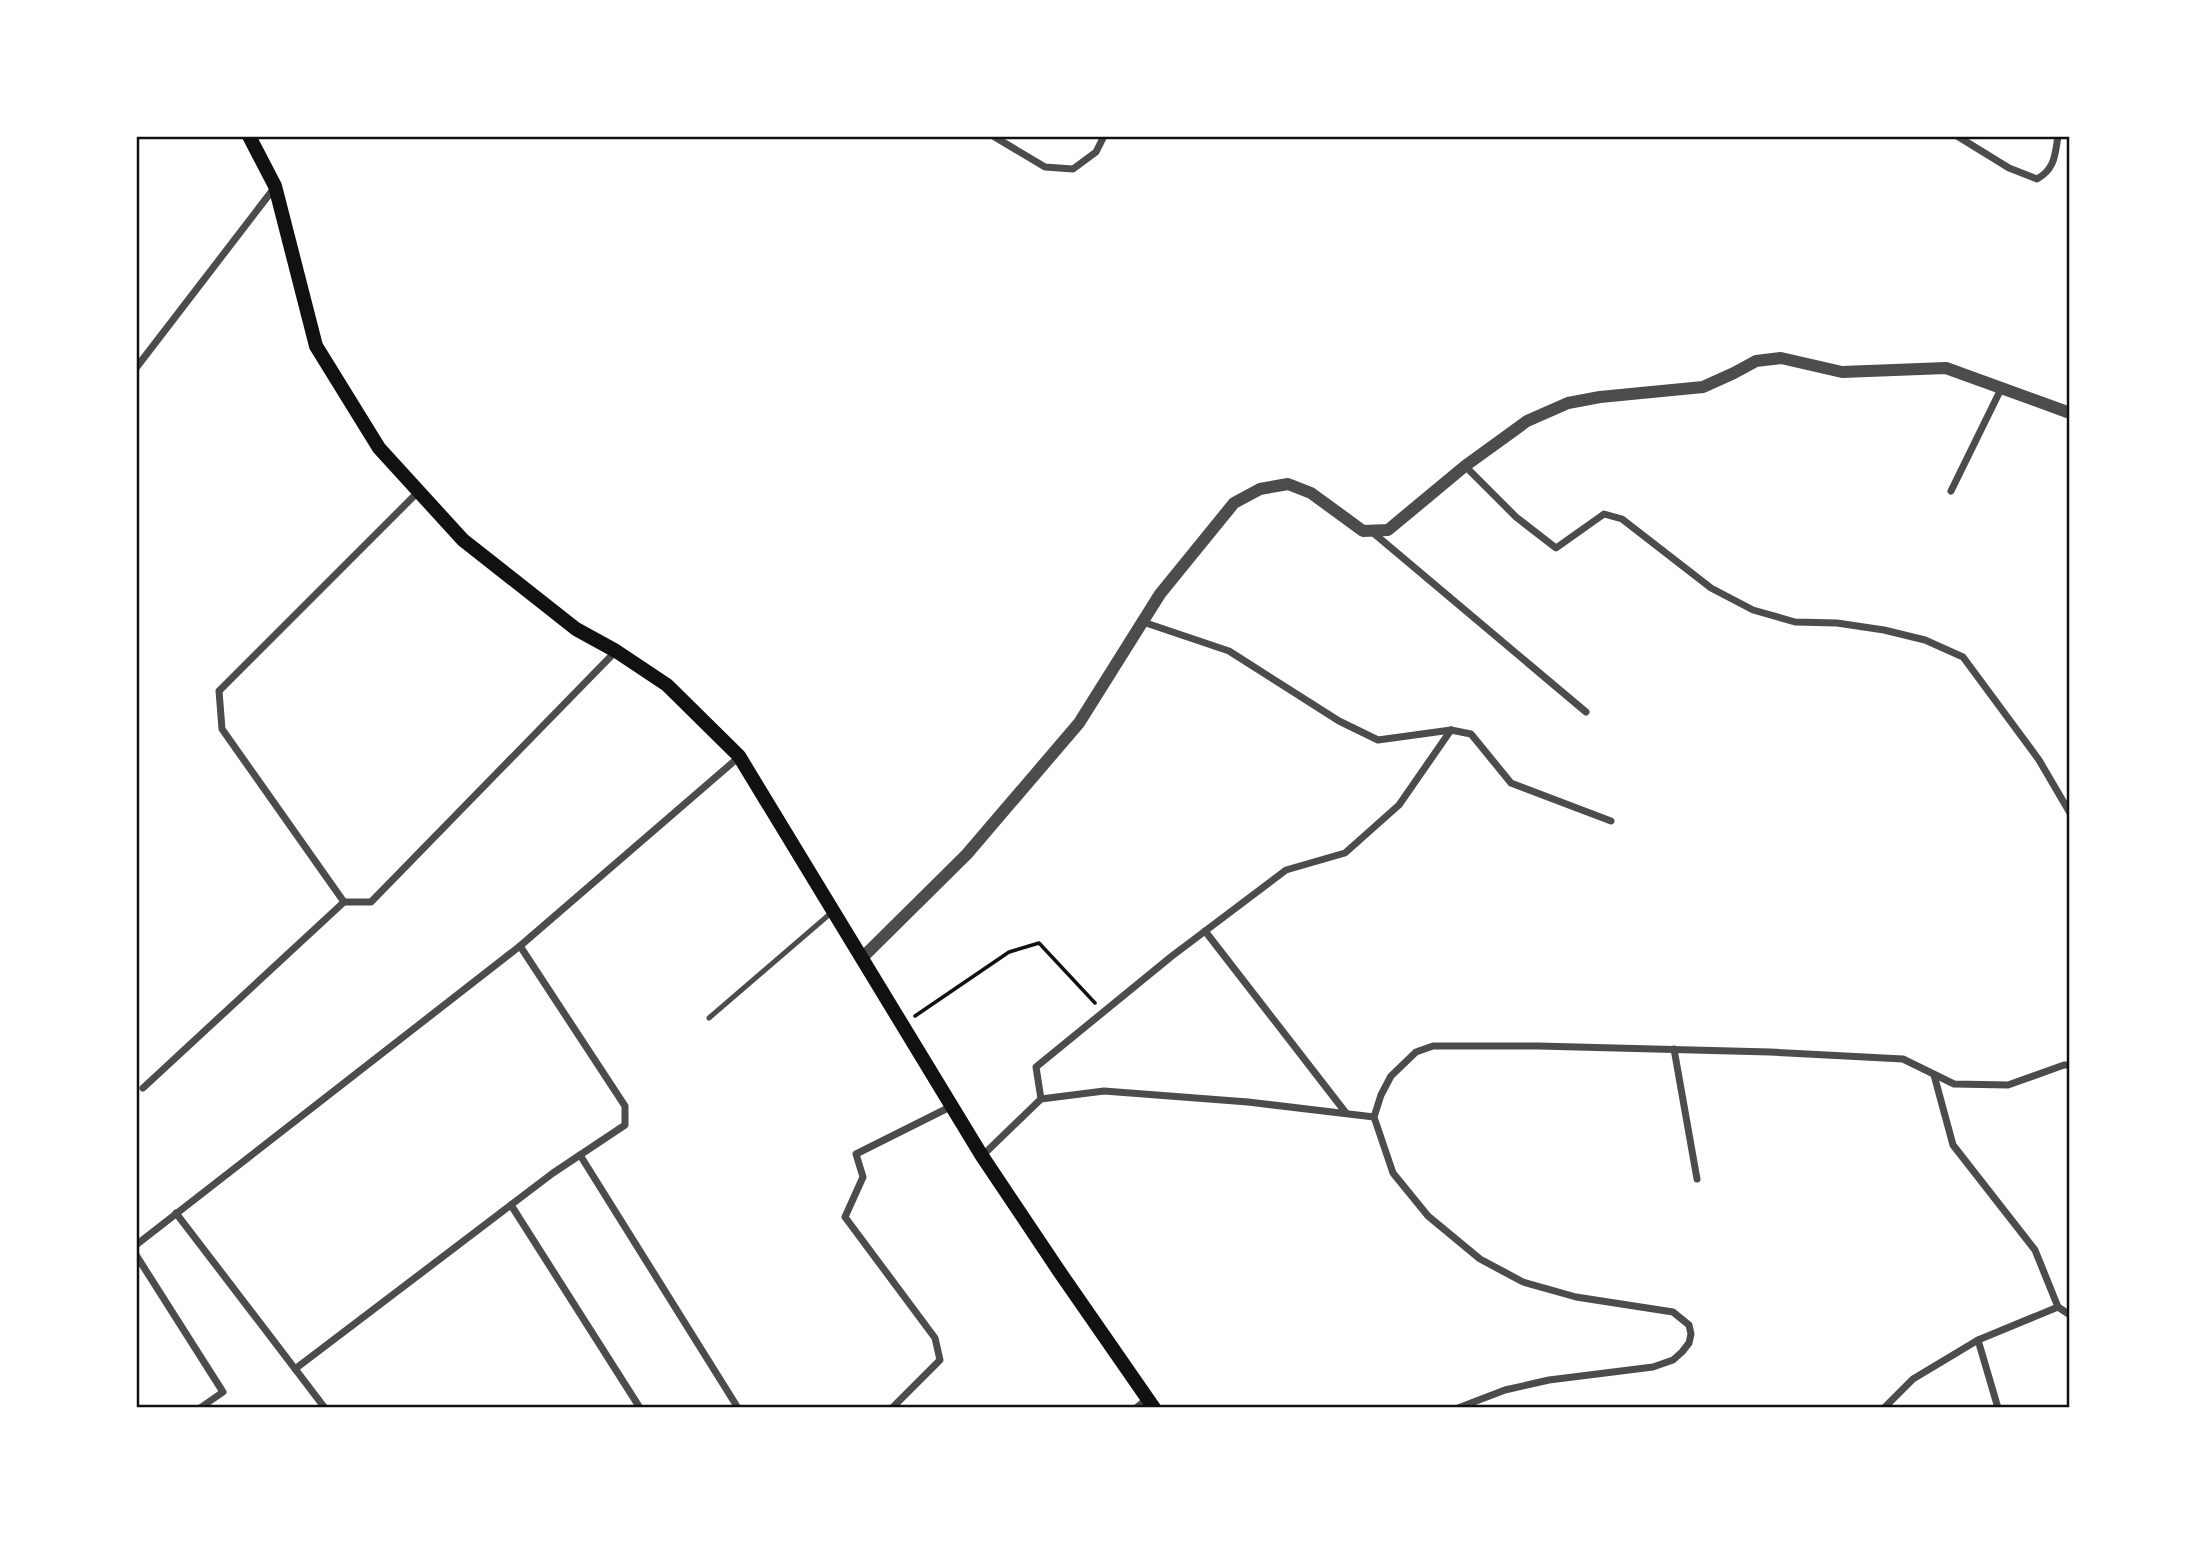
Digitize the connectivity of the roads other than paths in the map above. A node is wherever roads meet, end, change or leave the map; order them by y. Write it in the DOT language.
graph roads {
  1 [pos="250,136"];
  2 [pos="993,136"];
  3 [pos="1104,136"];
  4 [pos="1957,136"];
  5 [pos="2059,136"];
  6 [pos="275,186"];
  7 [pos="136,368"];
  8 [pos="2001,389"];
  9 [pos="2070,413"];
  10 [pos="1465,466"];
  11 [pos="418,491"];
  12 [pos="1951,491"];
  13 [pos="1370,531"];
  14 [pos="1143,622"];
  15 [pos="616,651"];
  16 [pos="1586,712"];
  17 [pos="1451,730"];
  18 [pos="739,756"];
  19 [pos="2070,813"];
  20 [pos="1611,821"];
  21 [pos="344,902"];
  22 [pos="833,911"];
  23 [pos="1205,931"];
  24 [pos="520,946"];
  25 [pos="863,957"];
  26 [pos="709,1018"];
  27 [pos="1674,1049"];
  28 [pos="2070,1065"];
  29 [pos="1934,1074"];
  30 [pos="143,1088"];
  31 [pos="1041,1098"];
  32 [pos="953,1105"];
  33 [pos="1346,1113"];
  34 [pos="1374,1117"];
  35 [pos="580,1155"];
  36 [pos="982,1156"];
  37 [pos="1697,1179"];
  38 [pos="511,1205"];
  39 [pos="176,1213"];
  40 [pos="136,1245"];
  41 [pos="136,1255"];
  42 [pos="2058,1307"];
  43 [pos="2070,1315"];
  44 [pos="1978,1340"];
  45 [pos="295,1369"];
  46 [pos="1146,1405"];
  47 [pos="200,1408"];
  48 [pos="325,1408"];
  49 [pos="640,1408"];
  50 [pos="738,1408"];
  51 [pos="892,1408"];
  52 [pos="1458,1408"];
  53 [pos="1884,1408"];
  54 [pos="1998,1408"];
  1 -- 6 [label="main road"];
  2 -- 3 [label="street"];
  4 -- 5 [label="street"];
  6 -- 7 [label="street"];
  6 -- 11 [label="main road"];
  8 -- 9 [label="street"];
  8 -- 10 [label="street"];
  8 -- 12 [label="street"];
  10 -- 13 [label="street"];
  10 -- 19 [label="street"];
  11 -- 15 [label="main road"];
  11 -- 21 [label="street"];
  13 -- 14 [label="street"];
  13 -- 16 [label="street"];
  14 -- 17 [label="street"];
  14 -- 25 [label="street"];
  15 -- 18 [label="main road"];
  15 -- 21 [label="street"];
  17 -- 20 [label="street"];
  17 -- 23 [label="street"];
  18 -- 22 [label="main road"];
  18 -- 24 [label="street"];
  21 -- 30 [label="street"];
  22 -- 25 [label="main road"];
  22 -- 26 [label="lane"];
  23 -- 31 [label="street"];
  23 -- 33 [label="street"];
  24 -- 35 [label="street"];
  24 -- 39 [label="street"];
  25 -- 32 [label="main road"];
  27 -- 29 [label="street"];
  27 -- 34 [label="street"];
  27 -- 37 [label="street"];
  28 -- 29 [label="street"];
  29 -- 42 [label="street"];
  31 -- 33 [label="street"];
  31 -- 36 [label="street"];
  32 -- 36 [label="main road"];
  32 -- 51 [label="street"];
  33 -- 34 [label="street"];
  34 -- 52 [label="street"];
  35 -- 38 [label="street"];
  35 -- 50 [label="street"];
  36 -- 46 [label="main road"];
  38 -- 45 [label="street"];
  38 -- 49 [label="street"];
  39 -- 40 [label="street"];
  39 -- 45 [label="street"];
  41 -- 47 [label="street"];
  42 -- 43 [label="street"];
  42 -- 44 [label="street"];
  44 -- 53 [label="street"];
  44 -- 54 [label="street"];
  45 -- 48 [label="street"];
}
